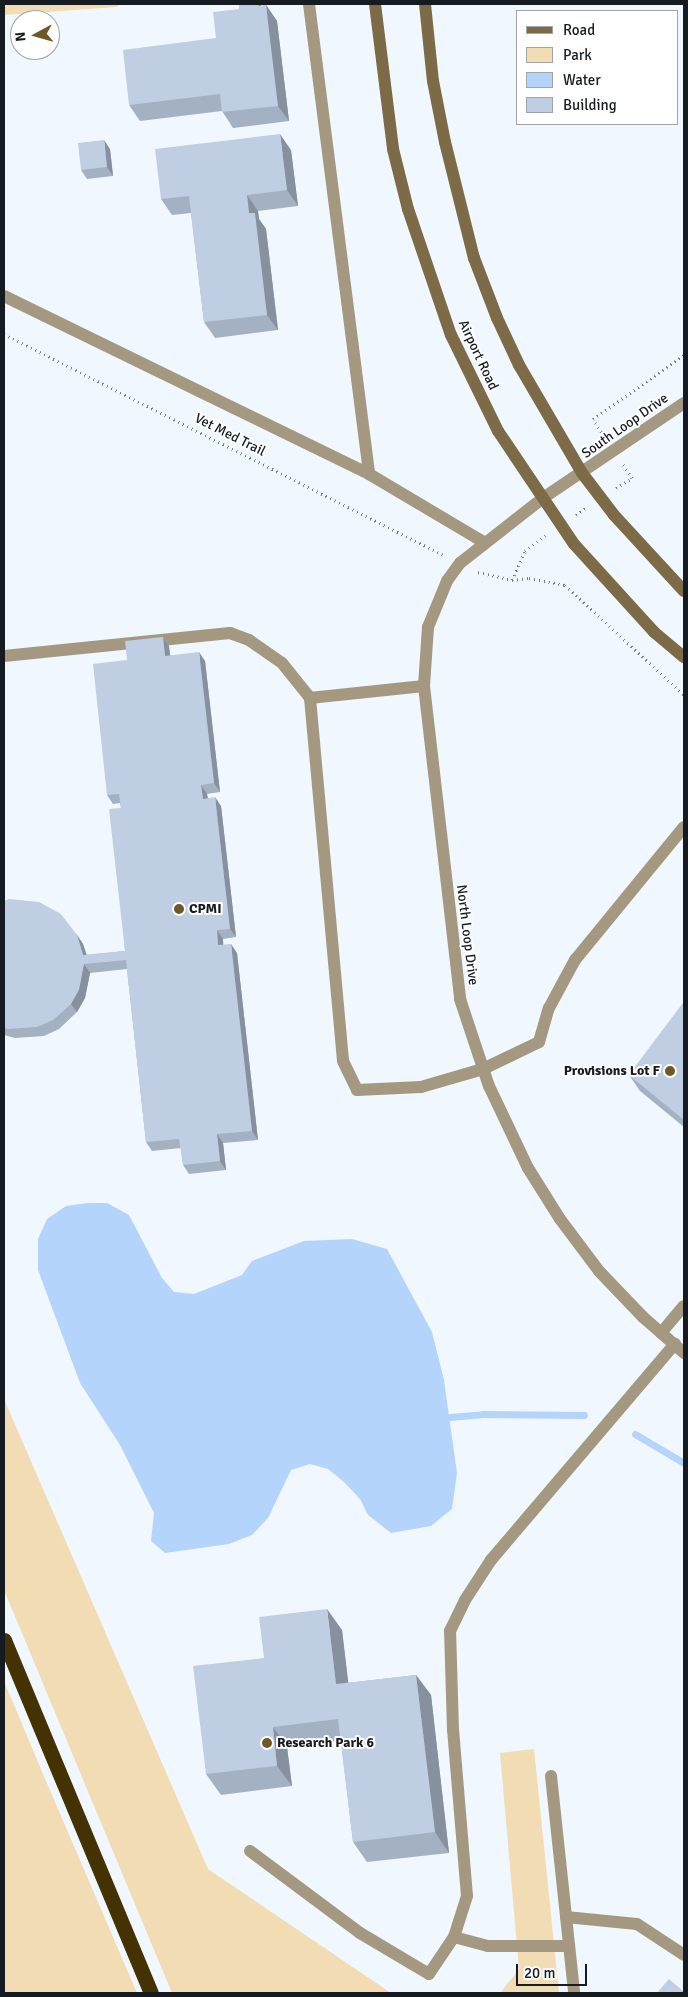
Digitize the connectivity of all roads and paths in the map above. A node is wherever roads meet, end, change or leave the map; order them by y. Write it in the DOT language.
graph roads {
  1 [pos="309,4"];
  2 [pos="375,4"];
  3 [pos="425,4"];
  4 [pos="4,296"];
  5 [pos="4,334"];
  6 [pos="684,355"];
  7 [pos="684,403"];
  8 [pos="606,440"];
  9 [pos="625,467"];
  10 [pos="582,473"];
  11 [pos="368,474"];
  12 [pos="543,498"];
  13 [pos="602,498"];
  14 [pos="561,524"];
  15 [pos="485,543"];
  16 [pos="447,557"];
  17 [pos="480,573"];
  18 [pos="512,580"];
  19 [pos="684,591"];
  20 [pos="4,656"];
  21 [pos="684,657"];
  22 [pos="424,686"];
  23 [pos="684,695"];
  24 [pos="310,698"];
  25 [pos="684,828"];
  26 [pos="483,1069"];
  27 [pos="684,1306"];
  28 [pos="661,1333"];
  29 [pos="679,1349"];
  30 [pos="4,1640"];
  31 [pos="551,1776"];
  32 [pos="250,1851"];
  33 [pos="566,1917"];
  34 [pos="454,1937"];
  35 [pos="570,1946"];
  36 [pos="684,1955"];
  37 [pos="151,1993"];
  38 [pos="574,1993"];
  1 -- 11 [label="street"];
  2 -- 12 [label="main road, Airport Road"];
  3 -- 10 [label="main road"];
  4 -- 11 [label="street"];
  5 -- 16 [label="path, Vet Med Trail"];
  6 -- 8 [label="path"];
  7 -- 10 [label="street, South Loop Drive"];
  9 -- 13 [label="path"];
  10 -- 12 [label="street, South Loop Drive"];
  10 -- 13 [label="main road"];
  11 -- 15 [label="street"];
  12 -- 14 [label="main road, Airport Road"];
  12 -- 15 [label="street, North Loop Drive"];
  13 -- 14 [label="path"];
  13 -- 19 [label="main road"];
  14 -- 18 [label="path"];
  14 -- 21 [label="main road, Airport Road"];
  15 -- 22 [label="street, North Loop Drive"];
  17 -- 18 [label="path"];
  18 -- 23 [label="path"];
  20 -- 24 [label="street"];
  22 -- 24 [label="street"];
  22 -- 26 [label="street, North Loop Drive"];
  24 -- 26 [label="street"];
  25 -- 26 [label="street"];
  26 -- 28 [label="street, North Loop Drive"];
  27 -- 28 [label="street"];
  28 -- 29 [label="street, North Loop Drive"];
  29 -- 34 [label="street"];
  30 -- 37 [label="highway"];
  31 -- 33 [label="street"];
  32 -- 34 [label="street"];
  33 -- 35 [label="street"];
  33 -- 36 [label="street"];
  34 -- 35 [label="street"];
  35 -- 38 [label="street"];
}
